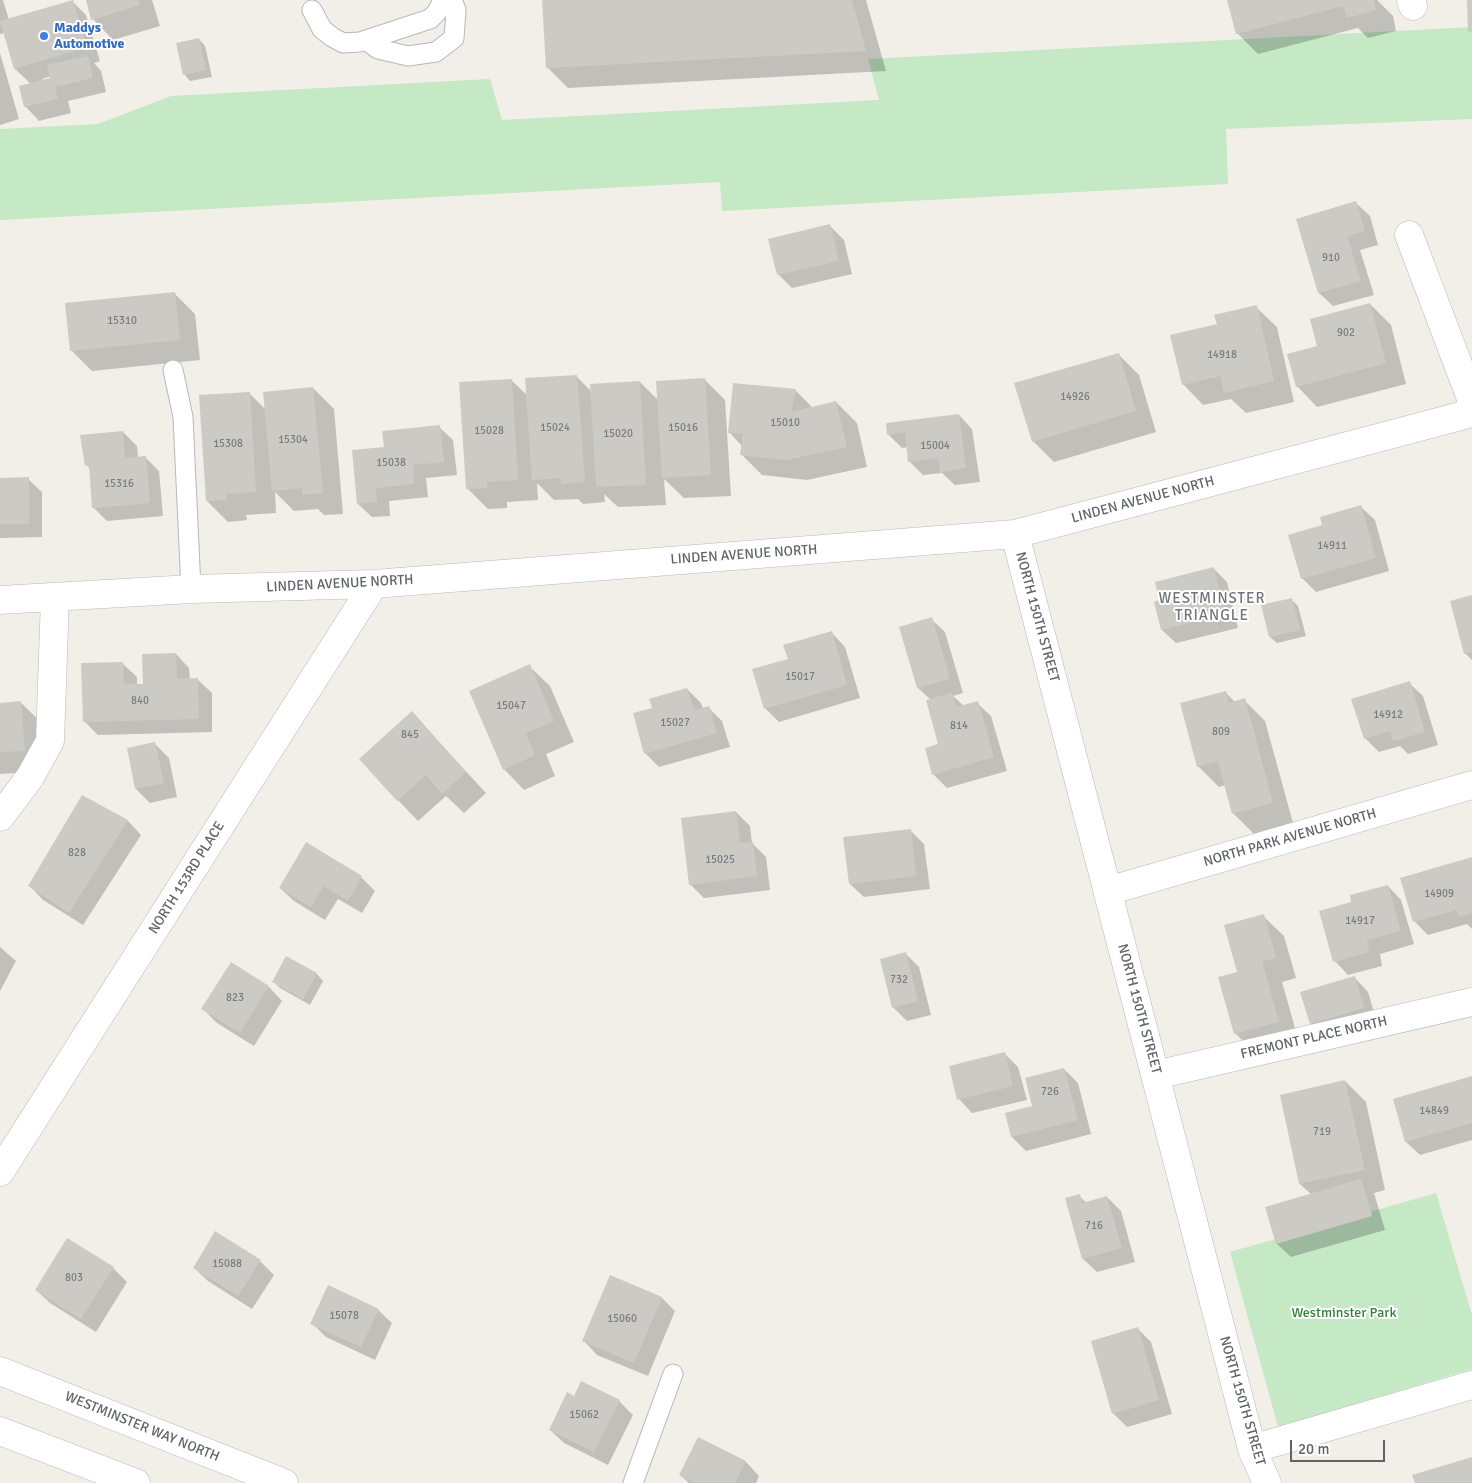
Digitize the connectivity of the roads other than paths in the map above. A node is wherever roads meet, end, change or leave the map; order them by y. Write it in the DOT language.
graph roads {
  1 [pos="443,0"];
  2 [pos="452,0"];
  3 [pos="312,10"];
  4 [pos="366,40"];
  5 [pos="1409,235"];
  6 [pos="173,370"];
  7 [pos="1472,401"];
  8 [pos="1472,413"];
  9 [pos="1015,534"];
  10 [pos="374,584"];
  11 [pos="191,589"];
  12 [pos="55,598"];
  13 [pos="0,600"];
  14 [pos="1472,785"];
  15 [pos="0,817"];
  16 [pos="1108,891"];
  17 [pos="1472,1002"];
  18 [pos="1156,1075"];
  19 [pos="0,1172"];
  20 [pos="0,1371"];
  21 [pos="673,1374"];
  22 [pos="1472,1385"];
  23 [pos="0,1430"];
  24 [pos="1252,1449"];
  25 [pos="136,1483"];
  26 [pos="284,1483"];
  27 [pos="634,1483"];
  28 [pos="1267,1483"];
  1 -- 4 [label="lane"];
  2 -- 4 [label="lane"];
  3 -- 4 [label="lane"];
  5 -- 7 [label="street"];
  6 -- 11 [label="lane"];
  8 -- 9 [label="street, LINDEN AVENUE NORTH"];
  9 -- 10 [label="street, LINDEN AVENUE NORTH"];
  9 -- 16 [label="street, NORTH 150TH STREET"];
  10 -- 11 [label="street, LINDEN AVENUE NORTH"];
  10 -- 19 [label="street, NORTH 153RD PLACE"];
  11 -- 12 [label="street, LINDEN AVENUE NORTH"];
  12 -- 13 [label="street, LINDEN AVENUE NORTH"];
  12 -- 15 [label="street"];
  14 -- 16 [label="street, NORTH PARK AVENUE NORTH"];
  16 -- 18 [label="street, NORTH 150TH STREET"];
  17 -- 18 [label="street, FREMONT PLACE NORTH"];
  18 -- 24 [label="street, NORTH 150TH STREET"];
  20 -- 26 [label="street, WESTMINSTER WAY NORTH"];
  21 -- 27 [label="lane"];
  22 -- 24 [label="street"];
  23 -- 25 [label="street"];
  24 -- 28 [label="street, NORTH 150TH STREET"];
}
